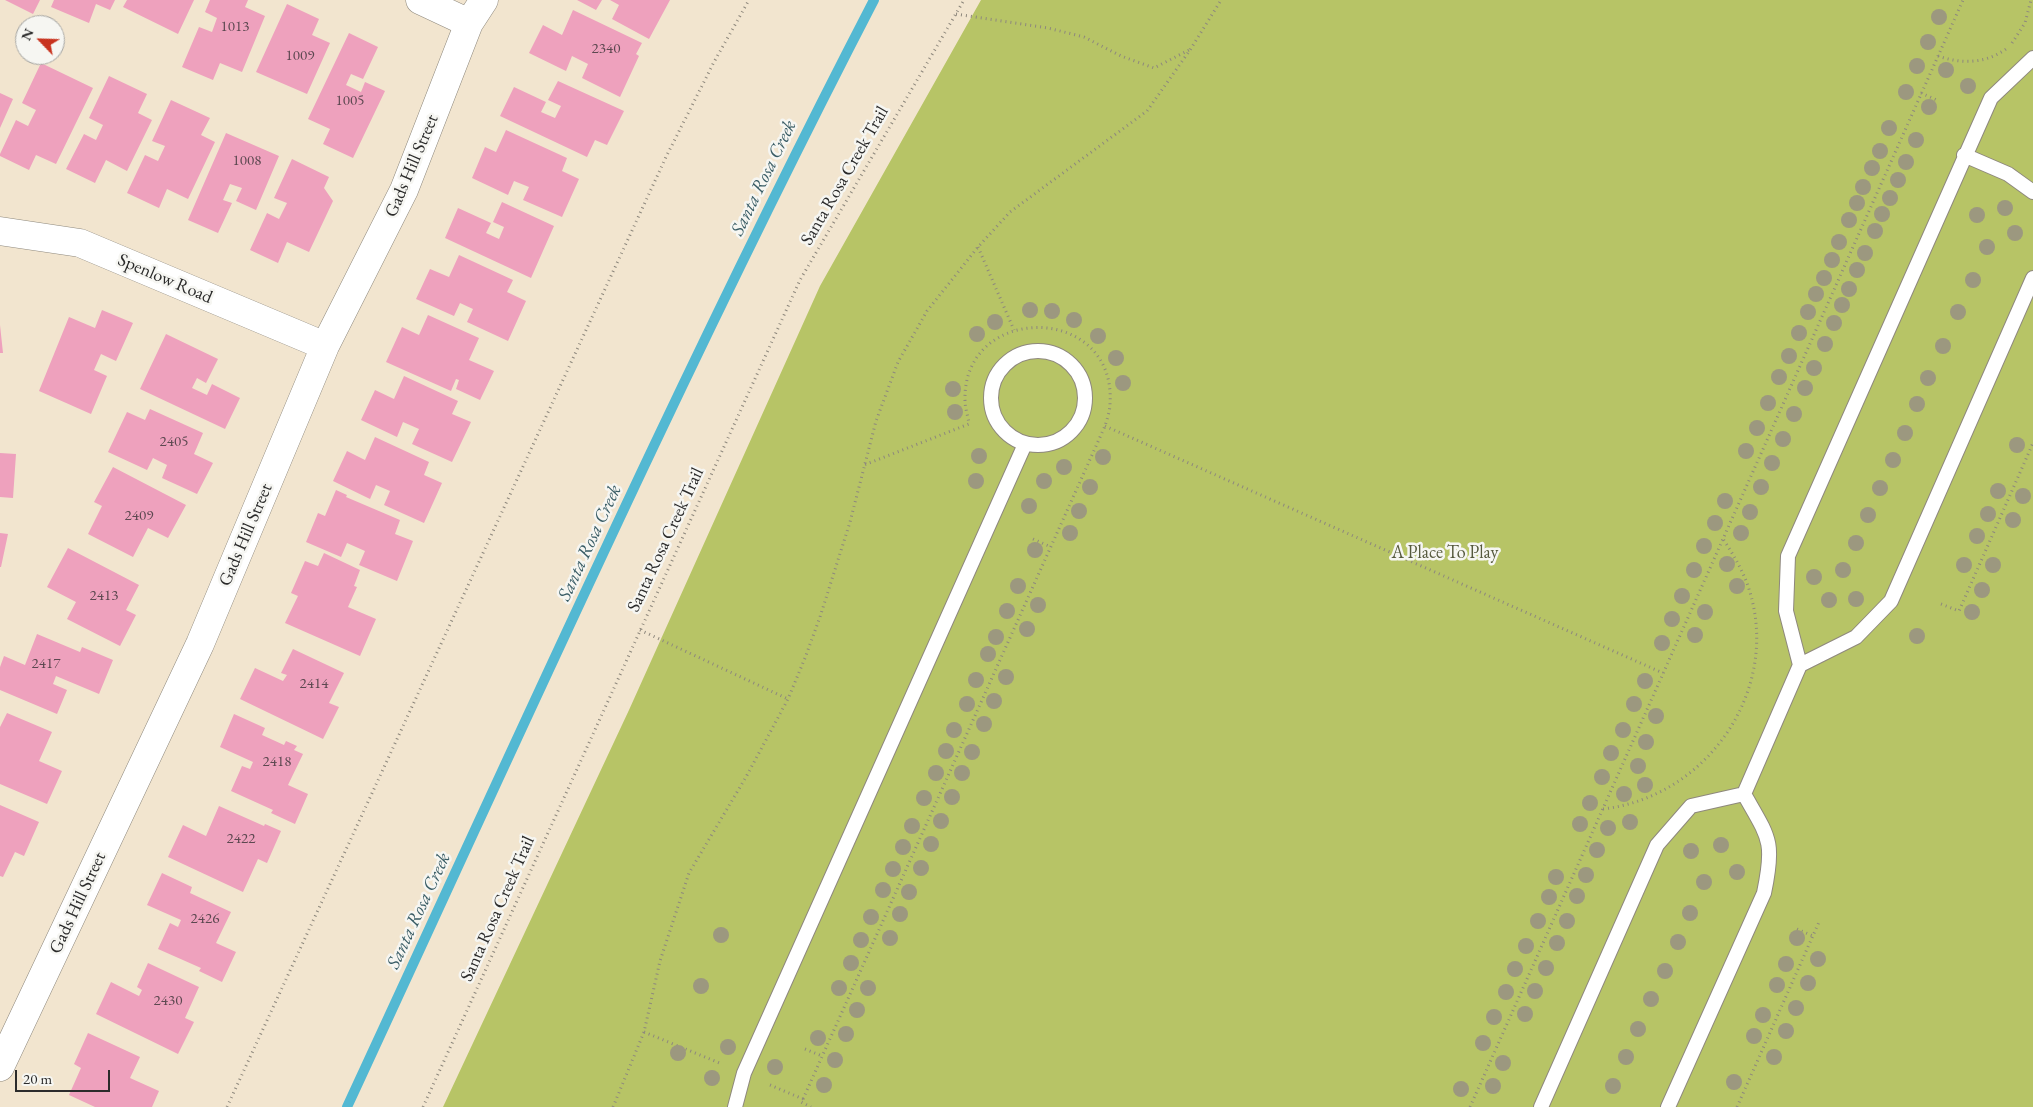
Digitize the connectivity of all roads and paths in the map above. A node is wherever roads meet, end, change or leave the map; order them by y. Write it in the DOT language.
graph roads {
  1 [pos="420,0"];
  2 [pos="484,0"];
  3 [pos="749,0"];
  4 [pos="964,0"];
  5 [pos="1221,0"];
  6 [pos="1963,0"];
  7 [pos="2031,0"];
  8 [pos="956,14"];
  9 [pos="469,23"];
  10 [pos="1190,50"];
  11 [pos="1938,56"];
  12 [pos="2033,58"];
  13 [pos="1921,93"];
  14 [pos="1939,101"];
  15 [pos="1964,155"];
  16 [pos="2033,192"];
  17 [pos="0,231"];
  18 [pos="978,247"];
  19 [pos="2033,278"];
  20 [pos="1014,330"];
  21 [pos="325,346"];
  22 [pos="1105,426"];
  23 [pos="2033,443"];
  24 [pos="1025,444"];
  25 [pos="864,466"];
  26 [pos="1033,539"];
  27 [pos="1723,539"];
  28 [pos="1051,547"];
  29 [pos="1941,604"];
  30 [pos="640,630"];
  31 [pos="1800,665"];
  32 [pos="1663,673"];
  33 [pos="788,699"];
  34 [pos="1744,794"];
  35 [pos="1602,809"];
  36 [pos="1820,922"];
  37 [pos="1797,929"];
  38 [pos="1814,936"];
  39 [pos="644,1032"];
  40 [pos="806,1049"];
  41 [pos="822,1056"];
  42 [pos="722,1064"];
  43 [pos="0,1067"];
  44 [pos="770,1084"];
  45 [pos="803,1099"];
  46 [pos="227,1107"];
  47 [pos="423,1107"];
  48 [pos="614,1107"];
  49 [pos="735,1107"];
  50 [pos="811,1107"];
  51 [pos="1470,1107"];
  52 [pos="1541,1107"];
  53 [pos="1668,1107"];
  54 [pos="1737,1107"];
  1 -- 9 [label="street"];
  2 -- 9 [label="street, Gads Hill Street"];
  3 -- 46 [label="path"];
  4 -- 8 [label="path, Santa Rosa Creek Trail"];
  5 -- 10 [label="path"];
  6 -- 11 [label="path"];
  7 -- 11 [label="path"];
  8 -- 10 [label="path"];
  8 -- 30 [label="path, Santa Rosa Creek Trail"];
  9 -- 21 [label="street, Gads Hill Street"];
  10 -- 18 [label="path"];
  11 -- 13 [label="path"];
  12 -- 15 [label="lane"];
  13 -- 14 [label="path"];
  13 -- 27 [label="path"];
  15 -- 16 [label="lane"];
  15 -- 31 [label="lane"];
  17 -- 21 [label="street, Spenlow Road"];
  18 -- 20 [label="path"];
  18 -- 25 [label="path"];
  19 -- 31 [label="lane"];
  20 -- 22 [label="path"];
  20 -- 25 [label="path"];
  21 -- 43 [label="street, Gads Hill Street"];
  22 -- 28 [label="path"];
  22 -- 32 [label="path"];
  23 -- 29 [label="path"];
  24 -- 24 [label="lane"];
  24 -- 49 [label="lane"];
  25 -- 33 [label="path"];
  26 -- 28 [label="path"];
  27 -- 32 [label="path"];
  27 -- 35 [label="path"];
  28 -- 41 [label="path"];
  30 -- 33 [label="path"];
  30 -- 47 [label="path, Santa Rosa Creek Trail"];
  31 -- 34 [label="lane"];
  32 -- 35 [label="path"];
  33 -- 39 [label="path"];
  34 -- 52 [label="lane"];
  34 -- 53 [label="lane"];
  35 -- 51 [label="path"];
  36 -- 38 [label="path"];
  37 -- 38 [label="path"];
  38 -- 54 [label="path"];
  39 -- 42 [label="path"];
  39 -- 48 [label="path"];
  40 -- 41 [label="path"];
  41 -- 45 [label="path"];
  44 -- 45 [label="path"];
  45 -- 50 [label="path"];
}
